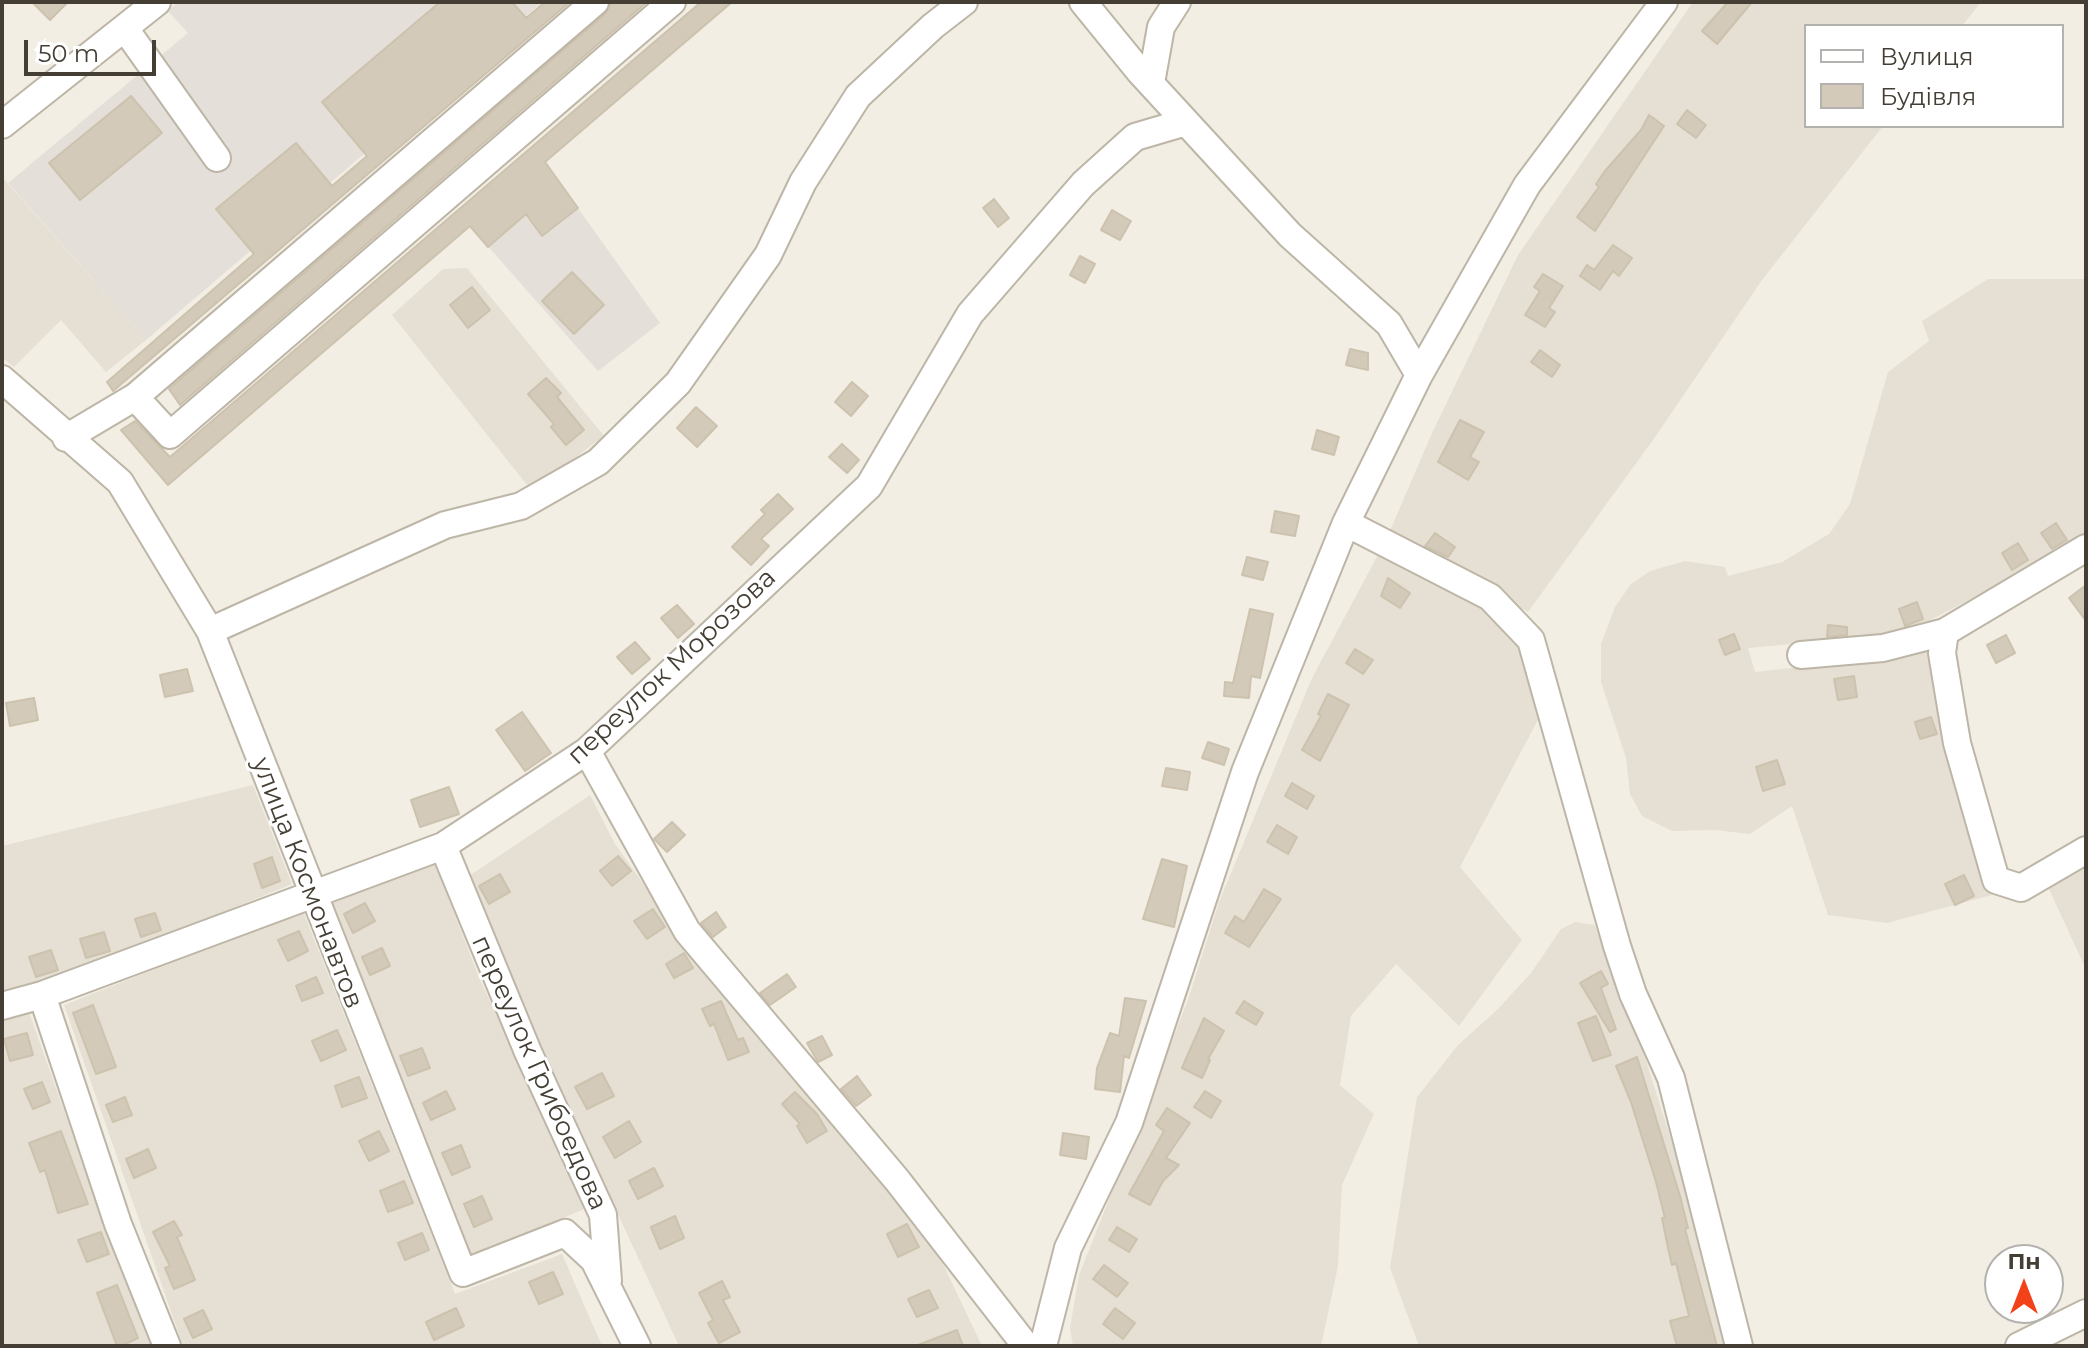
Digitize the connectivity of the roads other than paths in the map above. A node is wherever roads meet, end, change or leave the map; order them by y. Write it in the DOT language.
graph roads {
  1 [pos="157,2"];
  2 [pos="595,2"];
  3 [pos="672,2"];
  4 [pos="964,2"];
  5 [pos="1083,2"];
  6 [pos="1177,2"];
  7 [pos="1664,2"];
  8 [pos="126,30"];
  9 [pos="1151,83"];
  10 [pos="1186,122"];
  11 [pos="2,125"];
  12 [pos="217,158"];
  13 [pos="1419,375"];
  14 [pos="2,379"];
  15 [pos="135,397"];
  16 [pos="66,438"];
  17 [pos="1346,523"];
  18 [pos="2086,548"];
  19 [pos="210,631"];
  20 [pos="1945,632"];
  21 [pos="1801,655"];
  22 [pos="587,751"];
  23 [pos="443,846"];
  24 [pos="2086,850"];
  25 [pos="310,893"];
  26 [pos="42,995"];
  27 [pos="2,1006"];
  28 [pos="609,1288"];
  29 [pos="2086,1313"];
  30 [pos="167,1346"];
  31 [pos="637,1346"];
  32 [pos="1026,1346"];
  33 [pos="1043,1346"];
  34 [pos="1739,1346"];
  35 [pos="2019,1346"];
  1 -- 8 [label="street"];
  2 -- 15 [label="street"];
  3 -- 15 [label="street"];
  4 -- 19 [label="street"];
  5 -- 9 [label="street"];
  6 -- 9 [label="street"];
  7 -- 13 [label="street"];
  8 -- 11 [label="street"];
  8 -- 12 [label="street"];
  9 -- 10 [label="street"];
  10 -- 13 [label="street"];
  10 -- 22 [label="street, переулок Морозова"];
  13 -- 17 [label="street"];
  14 -- 16 [label="street, улица Космонавтов"];
  15 -- 16 [label="street"];
  16 -- 19 [label="street, улица Космонавтов"];
  17 -- 33 [label="street"];
  17 -- 34 [label="street"];
  18 -- 20 [label="street"];
  19 -- 25 [label="street, улица Космонавтов"];
  20 -- 21 [label="street"];
  20 -- 24 [label="street"];
  22 -- 23 [label="street, переулок Морозова"];
  22 -- 32 [label="street"];
  23 -- 25 [label="street, переулок Морозова"];
  23 -- 28 [label="street, переулок Грибоедова"];
  25 -- 26 [label="street, переулок Морозова"];
  25 -- 28 [label="street, улица Космонавтов"];
  26 -- 27 [label="street, переулок Морозова"];
  26 -- 30 [label="street"];
  28 -- 31 [label="street, переулок Грибоедова"];
  29 -- 35 [label="street"];
}
